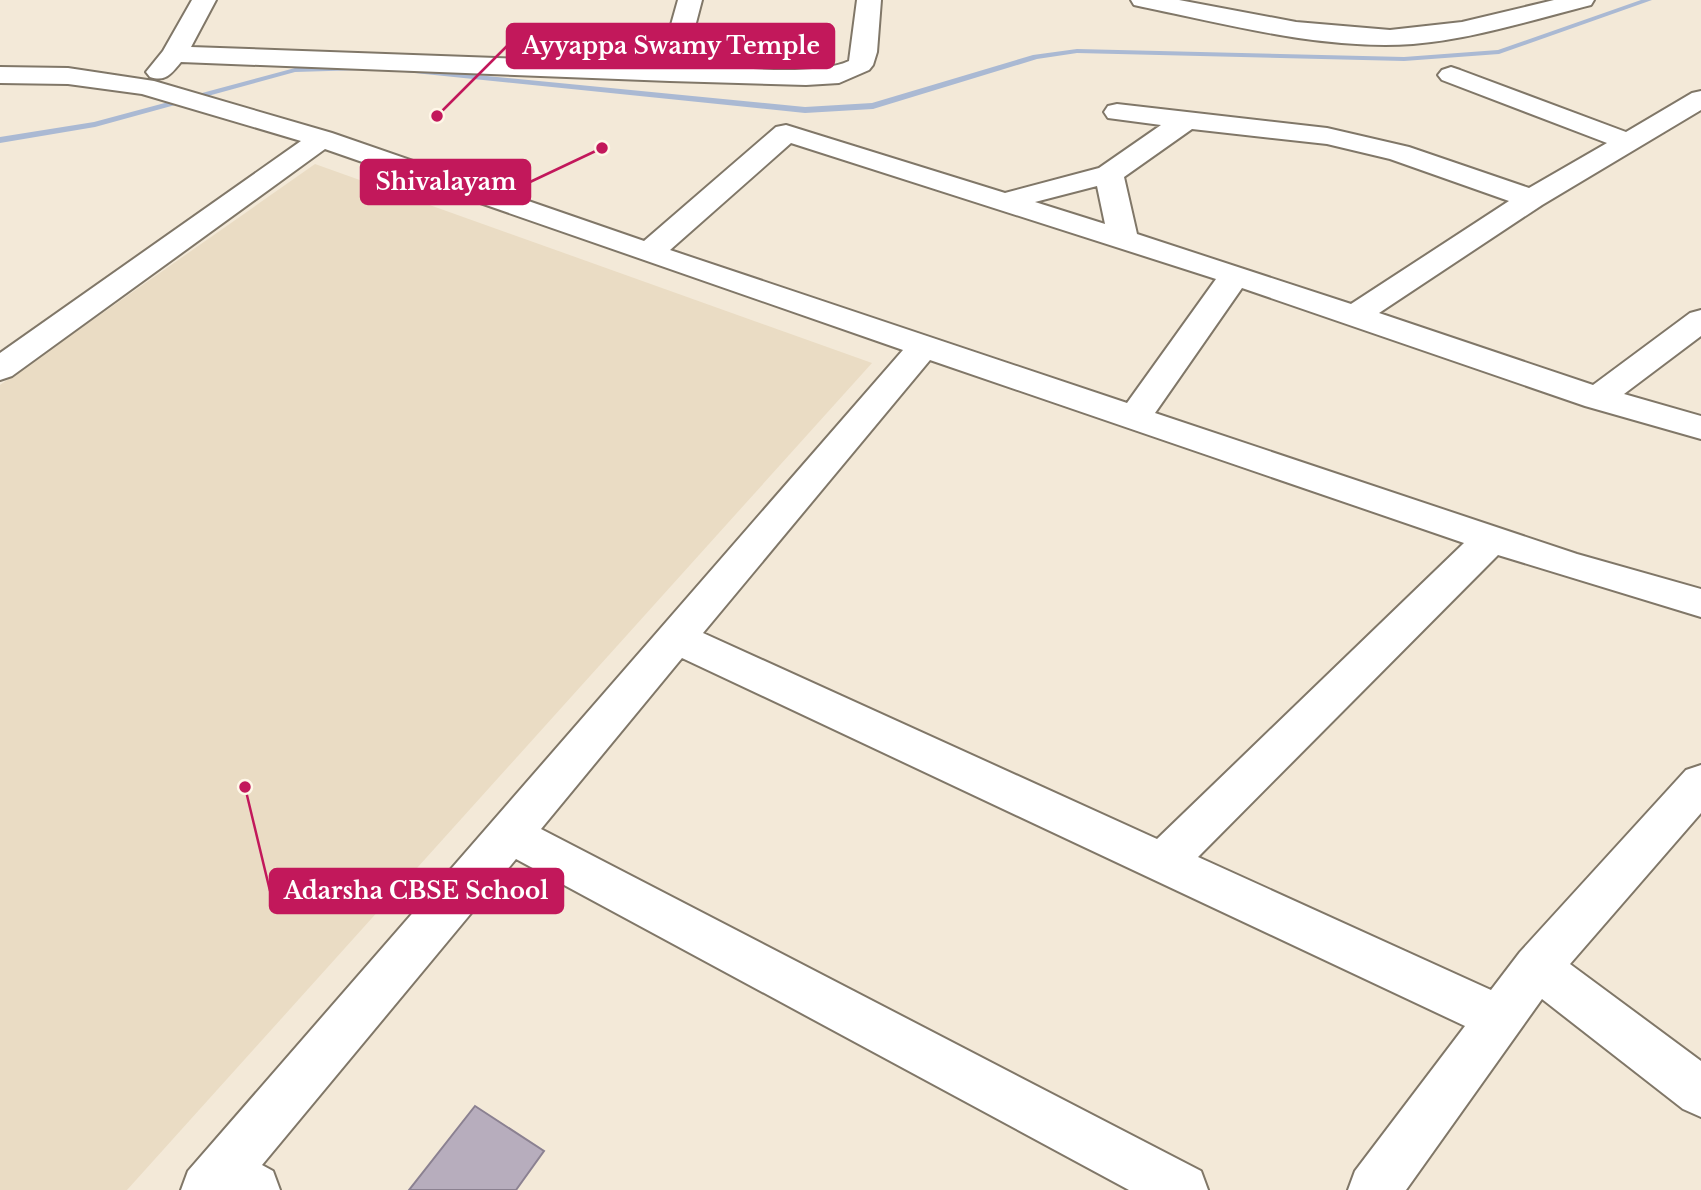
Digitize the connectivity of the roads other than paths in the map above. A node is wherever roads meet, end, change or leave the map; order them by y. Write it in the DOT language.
graph roads {
  1 [pos="204,0"];
  2 [pos="690,0"];
  3 [pos="869,0"];
  4 [pos="1143,0"];
  5 [pos="1583,0"];
  6 [pos="1464,5"];
  7 [pos="1500,21"];
  8 [pos="174,54"];
  9 [pos="670,73"];
  10 [pos="0,75"];
  11 [pos="1451,75"];
  12 [pos="155,90"];
  13 [pos="1701,99"];
  14 [pos="1116,112"];
  15 [pos="1185,121"];
  16 [pos="322,139"];
  17 [pos="1626,141"];
  18 [pos="1109,174"];
  19 [pos="1532,199"];
  20 [pos="1004,202"];
  21 [pos="1123,240"];
  22 [pos="648,253"];
  23 [pos="1235,275"];
  24 [pos="1354,315"];
  25 [pos="1701,320"];
  26 [pos="923,346"];
  27 [pos="0,369"];
  28 [pos="1597,398"];
  29 [pos="1134,418"];
  30 [pos="1701,428"];
  31 [pos="1492,539"];
  32 [pos="1701,603"];
  33 [pos="676,638"];
  34 [pos="1701,783"];
  35 [pos="509,834"];
  36 [pos="1163,862"];
  37 [pos="1537,967"];
  38 [pos="1500,1018"];
  39 [pos="1701,1091"];
  40 [pos="229,1183"];
  41 [pos="1182,1190"];
  42 [pos="1374,1190"];
  1 -- 8 [label="street"];
  2 -- 9 [label="street"];
  3 -- 9 [label="street"];
  4 -- 7 [label="street"];
  5 -- 7 [label="street"];
  6 -- 7 [label="street"];
  8 -- 9 [label="street"];
  8 -- 12 [label="street"];
  10 -- 12 [label="street"];
  11 -- 17 [label="street"];
  12 -- 16 [label="street"];
  13 -- 17 [label="street"];
  14 -- 15 [label="street"];
  15 -- 18 [label="street"];
  15 -- 19 [label="street"];
  16 -- 22 [label="street"];
  16 -- 27 [label="street"];
  17 -- 19 [label="street"];
  18 -- 20 [label="street"];
  18 -- 21 [label="street"];
  19 -- 24 [label="street"];
  20 -- 21 [label="street"];
  20 -- 22 [label="street"];
  21 -- 23 [label="street"];
  22 -- 26 [label="street"];
  23 -- 24 [label="street"];
  23 -- 29 [label="street"];
  24 -- 28 [label="street"];
  25 -- 28 [label="street"];
  26 -- 29 [label="street"];
  26 -- 33 [label="street"];
  28 -- 30 [label="street"];
  29 -- 31 [label="street"];
  31 -- 32 [label="street"];
  31 -- 36 [label="street"];
  33 -- 35 [label="street"];
  33 -- 36 [label="street"];
  34 -- 37 [label="street"];
  35 -- 40 [label="street"];
  35 -- 41 [label="street"];
  36 -- 38 [label="street"];
  37 -- 38 [label="street"];
  37 -- 39 [label="street"];
  38 -- 42 [label="street"];
}
